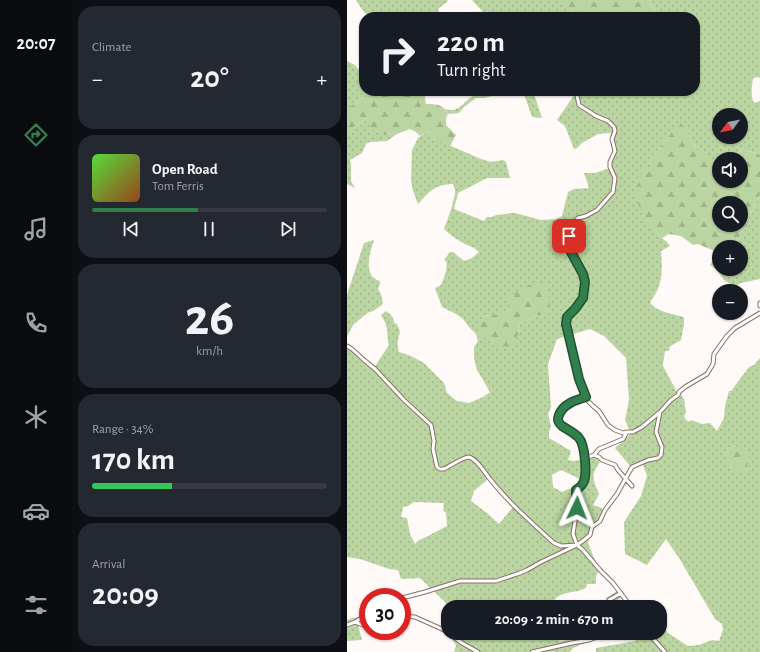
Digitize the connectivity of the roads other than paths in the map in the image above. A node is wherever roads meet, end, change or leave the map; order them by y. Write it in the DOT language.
graph roads {
  1 [pos="577,96"];
  2 [pos="760,313"];
  3 [pos="347,346"];
  4 [pos="586,397"];
  5 [pos="660,412"];
  6 [pos="627,432"];
  7 [pos="594,455"];
  8 [pos="585,458"];
  9 [pos="626,480"];
  10 [pos="632,486"];
  11 [pos="577,545"];
  12 [pos="621,593"];
  13 [pos="411,596"];
  14 [pos="609,600"];
  15 [pos="626,600"];
  16 [pos="411,617"];
  17 [pos="359,620"];
  18 [pos="355,622"];
  19 [pos="359,624"];
  20 [pos="347,625"];
  21 [pos="587,640"];
  22 [pos="654,640"];
  23 [pos="584,641"];
  24 [pos="478,652"];
  25 [pos="532,652"];
  26 [pos="665,652"];
  1 -- 4 [label="street"];
  2 -- 5 [label="street"];
  3 -- 11 [label="street"];
  4 -- 6 [label="street"];
  4 -- 8 [label="street"];
  5 -- 6 [label="street"];
  5 -- 9 [label="street"];
  6 -- 7 [label="street"];
  7 -- 8 [label="street"];
  7 -- 9 [label="street"];
  8 -- 11 [label="street"];
  9 -- 10 [label="street"];
  9 -- 11 [label="street"];
  11 -- 12 [label="street"];
  11 -- 13 [label="street"];
  12 -- 14 [label="street"];
  12 -- 15 [label="street"];
  16 -- 24 [label="street"];
  17 -- 18 [label="street"];
  18 -- 19 [label="street"];
  18 -- 20 [label="street"];
  21 -- 23 [label="street"];
  22 -- 26 [label="street"];
  23 -- 25 [label="street"];
}
